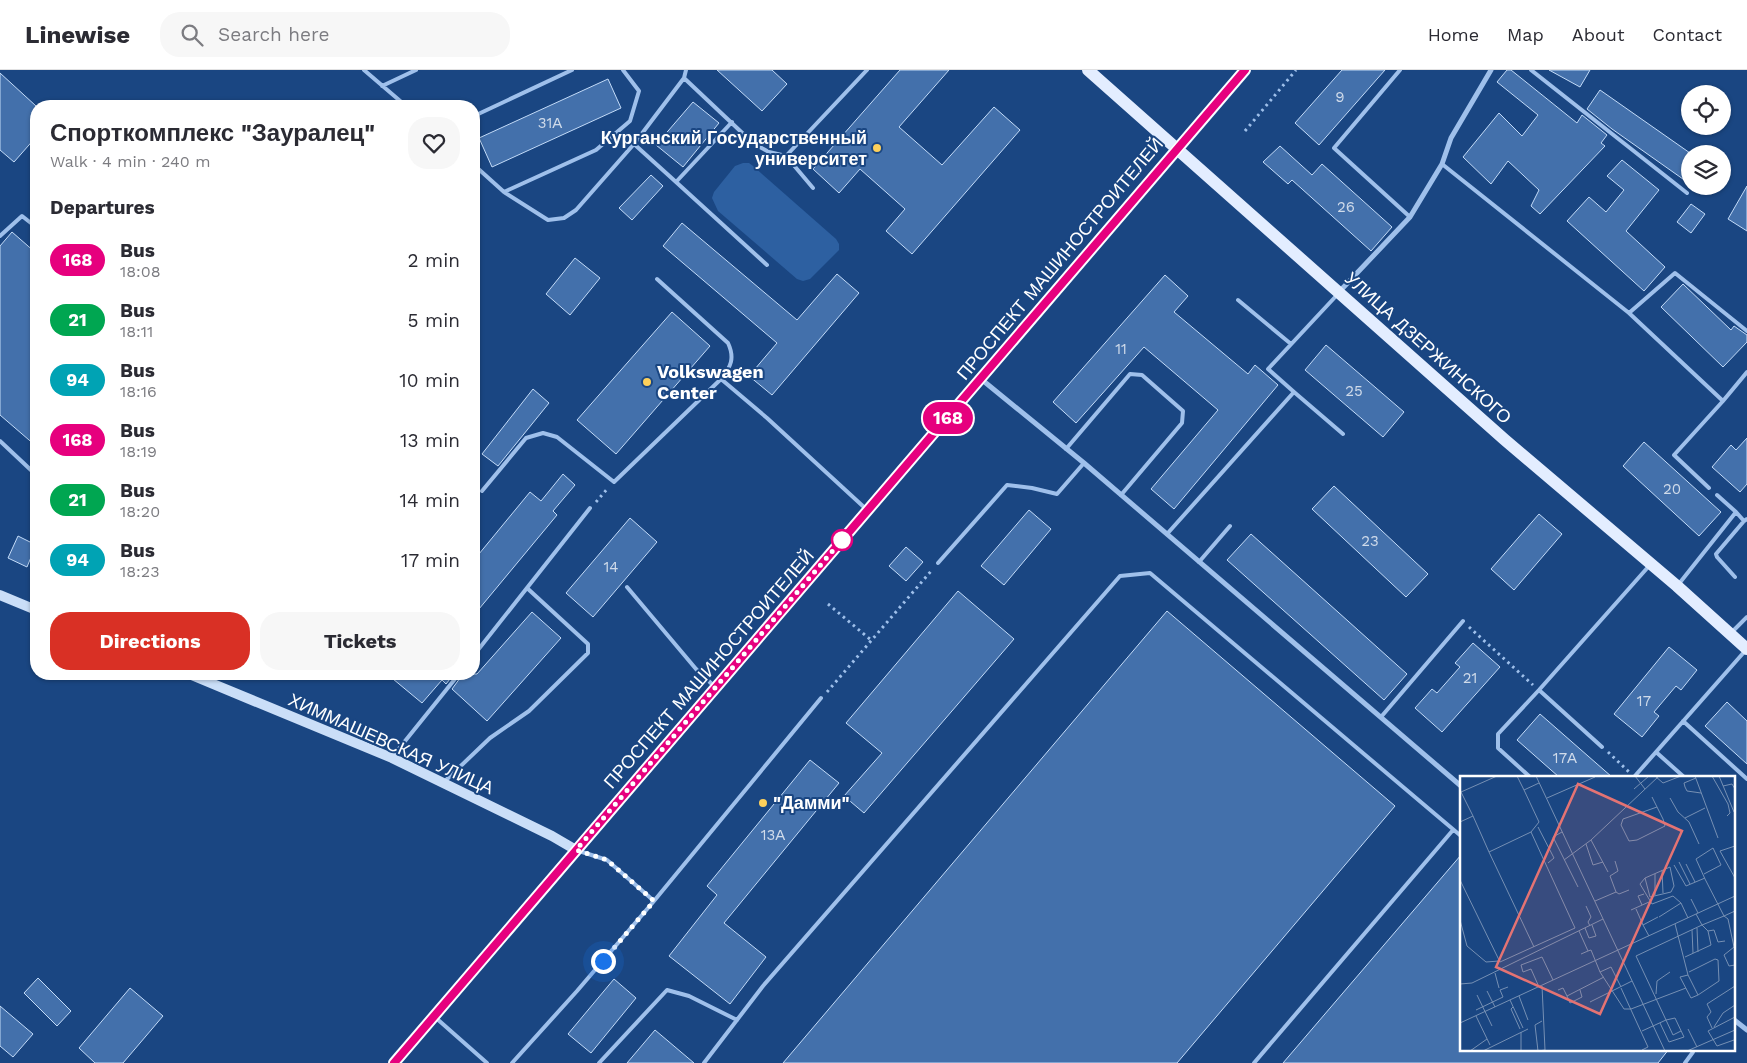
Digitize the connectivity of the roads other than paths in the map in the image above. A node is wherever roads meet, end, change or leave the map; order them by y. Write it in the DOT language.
graph roads {
  1 [pos="364,70"];
  2 [pos="416,70"];
  3 [pos="572,70"];
  4 [pos="623,70"];
  5 [pos="686,70"];
  6 [pos="867,70"];
  7 [pos="1088,70"];
  8 [pos="1245,70"];
  9 [pos="1400,70"];
  10 [pos="1492,70"];
  11 [pos="1531,70"];
  12 [pos="684,78"];
  13 [pos="382,86"];
  14 [pos="399,100"];
  15 [pos="480,113"];
  16 [pos="732,122"];
  17 [pos="634,144"];
  18 [pos="1177,148"];
  19 [pos="786,156"];
  20 [pos="1442,164"];
  21 [pos="480,170"];
  22 [pos="676,182"];
  23 [pos="813,188"];
  24 [pos="1681,188"];
  25 [pos="504,192"];
  26 [pos="1410,218"];
  27 [pos="30,223"];
  28 [pos="0,236"];
  29 [pos="767,265"];
  30 [pos="657,279"];
  31 [pos="1338,293"];
  32 [pos="1238,300"];
  33 [pos="1629,313"];
  34 [pos="1747,331"];
  35 [pos="1291,344"];
  36 [pos="1747,372"];
  37 [pos="721,379"];
  38 [pos="981,379"];
  39 [pos="1294,392"];
  40 [pos="1723,401"];
  41 [pos="1343,434"];
  42 [pos="0,441"];
  43 [pos="1066,448"];
  44 [pos="1084,463"];
  45 [pos="30,469"];
  46 [pos="1709,488"];
  47 [pos="482,491"];
  48 [pos="1121,495"];
  49 [pos="1717,496"];
  50 [pos="590,508"];
  51 [pos="867,511"];
  52 [pos="1736,512"];
  53 [pos="1746,520"];
  54 [pos="1230,526"];
  55 [pos="1166,534"];
  56 [pos="1199,562"];
  57 [pos="938,563"];
  58 [pos="1651,564"];
  59 [pos="1735,577"];
  60 [pos="1677,586"];
  61 [pos="527,588"];
  62 [pos="628,588"];
  63 [pos="0,595"];
  64 [pos="30,608"];
  65 [pos="1747,617"];
  66 [pos="1463,621"];
  67 [pos="1730,634"];
  68 [pos="480,647"];
  69 [pos="1747,649"];
  70 [pos="204,680"];
  71 [pos="454,680"];
  72 [pos="716,687"];
  73 [pos="1540,690"];
  74 [pos="821,698"];
  75 [pos="1381,717"];
  76 [pos="1683,721"];
  77 [pos="1602,747"];
  78 [pos="1656,752"];
  79 [pos="392,758"];
  80 [pos="1529,776"];
  81 [pos="1635,776"];
  82 [pos="1683,776"];
  83 [pos="1747,779"];
  84 [pos="442,784"];
  85 [pos="1460,785"];
  86 [pos="1453,830"];
  87 [pos="1460,835"];
  88 [pos="576,850"];
  89 [pos="654,901"];
  90 [pos="434,1016"];
  91 [pos="737,1020"];
  92 [pos="1734,1020"];
  93 [pos="1747,1030"];
  94 [pos="1693,1050"];
  95 [pos="394,1063"];
  96 [pos="487,1063"];
  97 [pos="512,1063"];
  98 [pos="599,1063"];
  99 [pos="704,1063"];
  100 [pos="1254,1063"];
  101 [pos="1686,1063"];
  1 -- 13 [label="lane"];
  2 -- 13 [label="lane"];
  3 -- 15 [label="lane"];
  4 -- 25 [label="lane"];
  5 -- 12 [label="lane"];
  6 -- 19 [label="lane"];
  7 -- 18 [label="main road, УЛИЦА ДЗЕРЖИНСКОГО"];
  8 -- 18 [label="main road, ПРОСПЕКТ МАШИНОСТРОИТЕЛЕЙ"];
  9 -- 26 [label="lane"];
  10 -- 20 [label="street"];
  11 -- 24 [label="lane"];
  12 -- 16 [label="lane"];
  12 -- 17 [label="lane"];
  13 -- 14 [label="lane"];
  16 -- 19 [label="lane"];
  16 -- 22 [label="lane"];
  17 -- 22 [label="lane"];
  17 -- 25 [label="lane"];
  18 -- 31 [label="main road, УЛИЦА ДЗЕРЖИНСКОГО"];
  18 -- 38 [label="main road, ПРОСПЕКТ МАШИНОСТРОИТЕЛЕЙ"];
  19 -- 23 [label="lane"];
  20 -- 26 [label="street"];
  20 -- 33 [label="lane"];
  21 -- 25 [label="lane"];
  22 -- 29 [label="lane"];
  26 -- 31 [label="street"];
  27 -- 28 [label="lane"];
  30 -- 37 [label="lane"];
  31 -- 35 [label="lane"];
  31 -- 58 [label="main road, УЛИЦА ДЗЕРЖИНСКОГО"];
  32 -- 35 [label="lane"];
  33 -- 34 [label="lane"];
  33 -- 40 [label="lane"];
  35 -- 39 [label="lane"];
  36 -- 40 [label="lane"];
  37 -- 47 [label="lane"];
  37 -- 51 [label="lane"];
  38 -- 43 [label="street"];
  38 -- 51 [label="main road, ПРОСПЕКТ МАШИНОСТРОИТЕЛЕЙ"];
  39 -- 41 [label="lane"];
  39 -- 55 [label="lane"];
  40 -- 46 [label="lane"];
  42 -- 45 [label="lane"];
  43 -- 44 [label="street"];
  43 -- 48 [label="lane"];
  44 -- 48 [label="street"];
  44 -- 57 [label="lane"];
  48 -- 55 [label="street"];
  49 -- 52 [label="lane"];
  50 -- 61 [label="lane"];
  51 -- 72 [label="main road, ПРОСПЕКТ МАШИНОСТРОИТЕЛЕЙ"];
  52 -- 53 [label="lane"];
  52 -- 60 [label="lane"];
  53 -- 59 [label="lane"];
  54 -- 56 [label="lane"];
  55 -- 56 [label="street"];
  56 -- 75 [label="street"];
  58 -- 60 [label="main road, УЛИЦА ДЗЕРЖИНСКОГО"];
  58 -- 73 [label="lane"];
  60 -- 67 [label="main road, УЛИЦА ДЗЕРЖИНСКОГО"];
  61 -- 68 [label="lane"];
  61 -- 84 [label="lane"];
  62 -- 72 [label="lane"];
  63 -- 64 [label="street"];
  65 -- 67 [label="lane"];
  66 -- 75 [label="lane"];
  67 -- 69 [label="main road, УЛИЦА ДЗЕРЖИНСКОГО"];
  69 -- 76 [label="lane"];
  70 -- 79 [label="street, ХИММАШЕВСКАЯ УЛИЦА"];
  71 -- 79 [label="lane"];
  72 -- 88 [label="main road, ПРОСПЕКТ МАШИНОСТРОИТЕЛЕЙ"];
  73 -- 77 [label="lane"];
  73 -- 80 [label="lane"];
  74 -- 89 [label="lane"];
  75 -- 85 [label="street"];
  76 -- 78 [label="lane"];
  76 -- 83 [label="lane"];
  78 -- 81 [label="lane"];
  78 -- 82 [label="lane"];
  79 -- 84 [label="street, ХИММАШЕВСКАЯ УЛИЦА"];
  84 -- 88 [label="street, ХИММАШЕВСКАЯ УЛИЦА"];
  86 -- 87 [label="lane"];
  86 -- 91 [label="lane"];
  86 -- 100 [label="lane"];
  88 -- 89 [label="lane"];
  88 -- 90 [label="main road, ПРОСПЕКТ МАШИНОСТРОИТЕЛЕЙ"];
  89 -- 97 [label="lane"];
  90 -- 95 [label="main road, ПРОСПЕКТ МАШИНОСТРОИТЕЛЕЙ"];
  90 -- 96 [label="lane"];
  91 -- 98 [label="lane"];
  91 -- 99 [label="lane"];
  92 -- 93 [label="street"];
  94 -- 101 [label="lane"];
}
